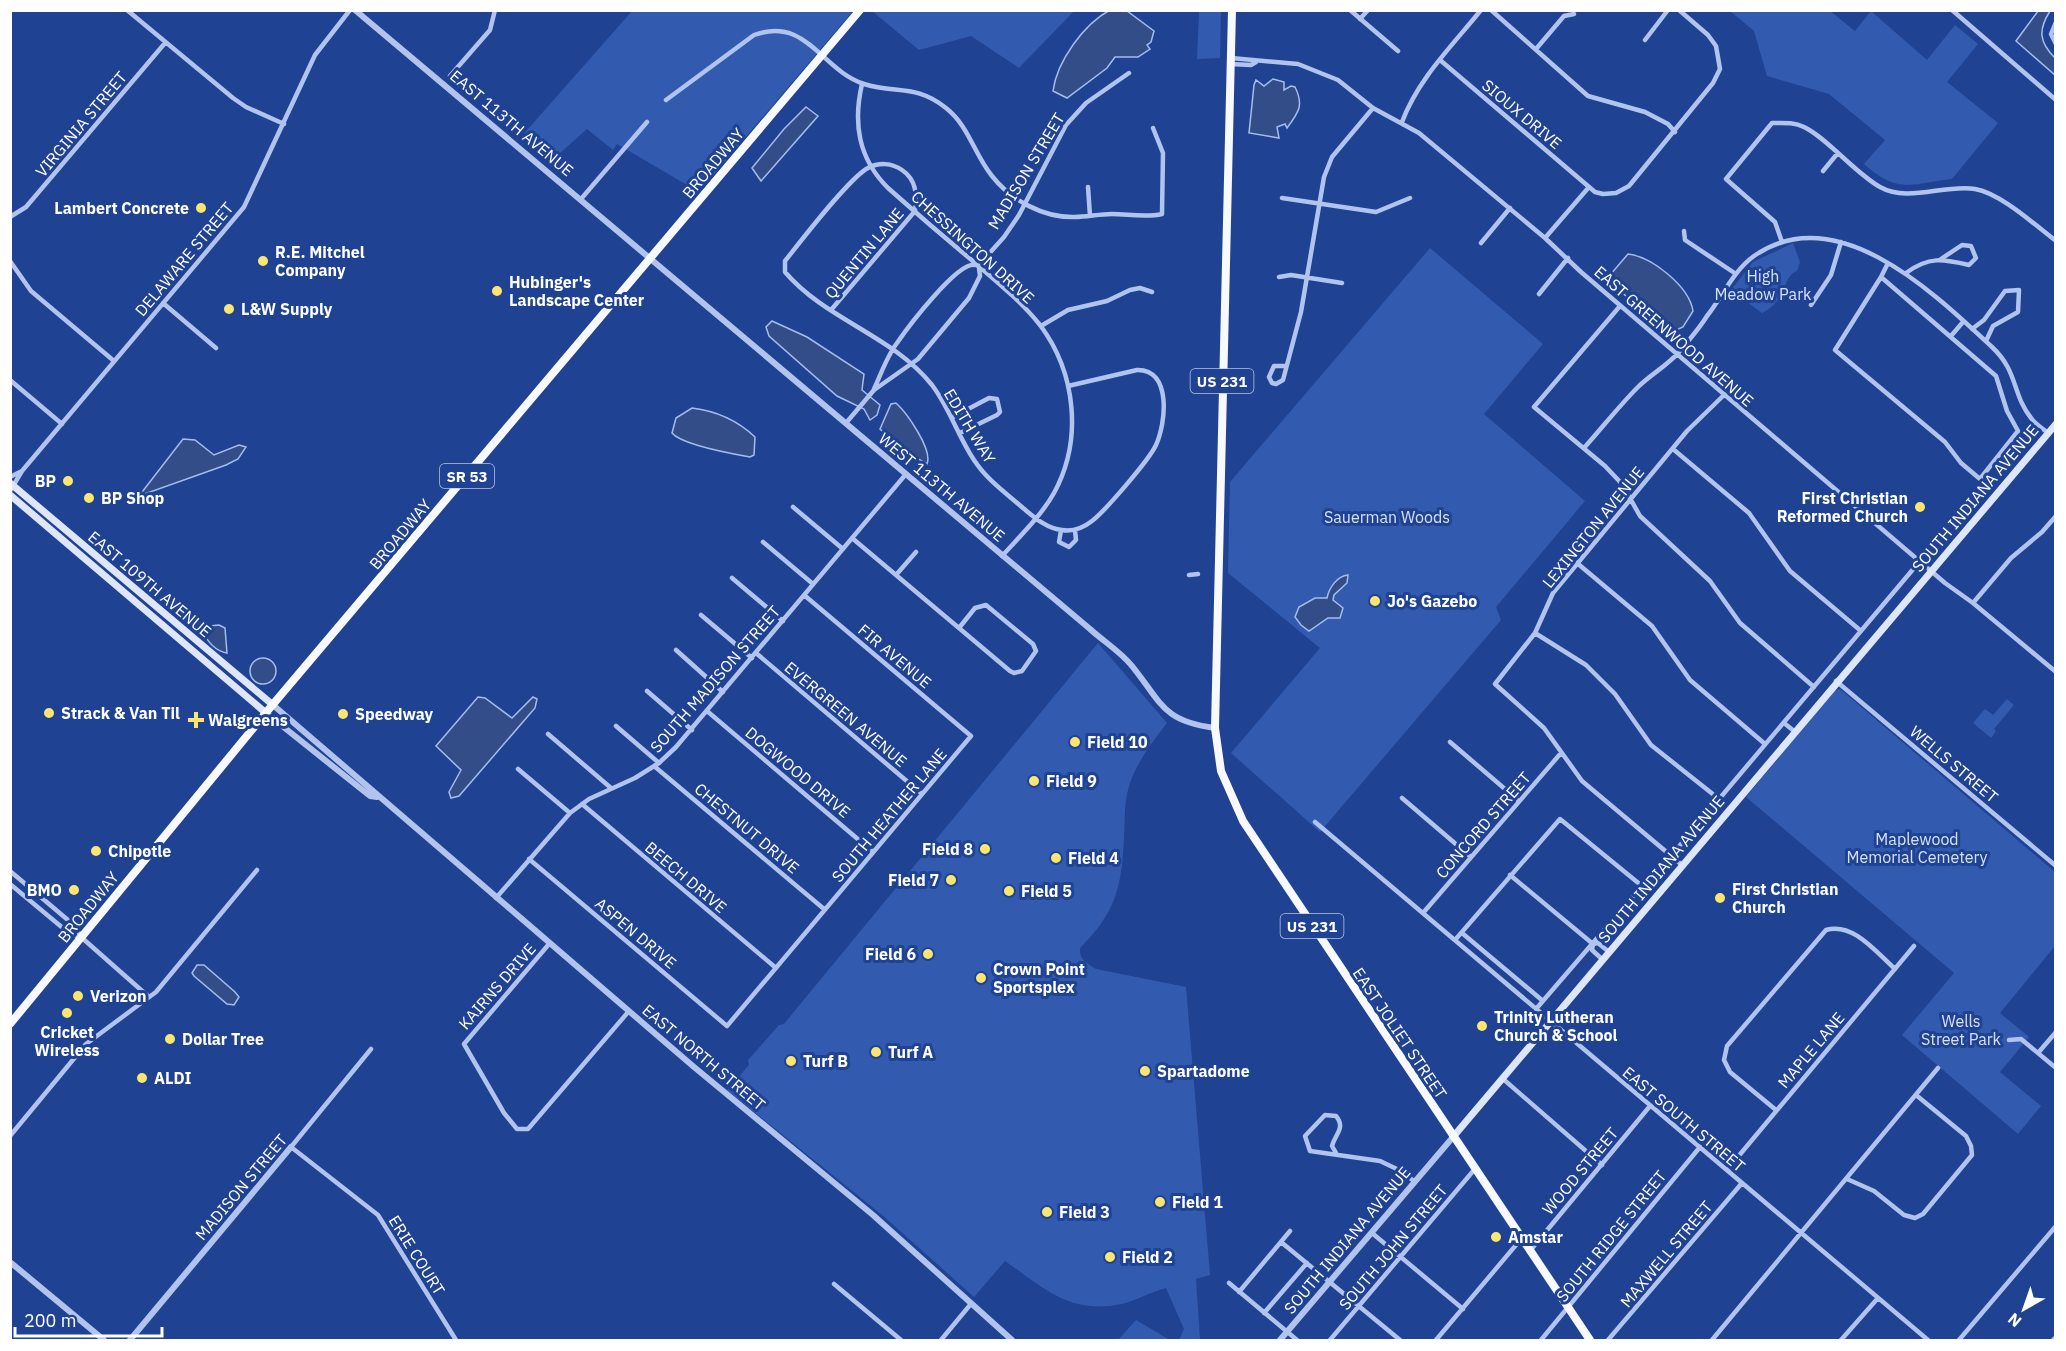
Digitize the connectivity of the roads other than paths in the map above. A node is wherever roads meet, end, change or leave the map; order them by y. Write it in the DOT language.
graph roads {
  1 [pos="127,10"];
  2 [pos="350,10"];
  3 [pos="355,10"];
  4 [pos="495,10"];
  5 [pos="860,10"];
  6 [pos="1232,10"];
  7 [pos="1350,10"];
  8 [pos="1368,10"];
  9 [pos="1481,10"];
  10 [pos="1491,10"];
  11 [pos="1668,10"];
  12 [pos="1679,10"];
  13 [pos="1952,10"];
  14 [pos="1574,14"];
  15 [pos="1360,19"];
  16 [pos="2055,22"];
  17 [pos="1645,40"];
  18 [pos="165,43"];
  19 [pos="2055,44"];
  20 [pos="1536,49"];
  21 [pos="1398,51"];
  22 [pos="822,56"];
  23 [pos="1440,60"];
  24 [pos="1230,61"];
  25 [pos="1129,73"];
  26 [pos="450,76"];
  27 [pos="862,84"];
  28 [pos="666,100"];
  29 [pos="2055,100"];
  30 [pos="1372,108"];
  31 [pos="647,122"];
  32 [pos="1402,122"];
  33 [pos="284,124"];
  34 [pos="1153,128"];
  35 [pos="1675,132"];
  36 [pos="1837,154"];
  37 [pos="870,167"];
  38 [pos="1823,171"];
  39 [pos="1088,187"];
  40 [pos="1589,187"];
  41 [pos="581,198"];
  42 [pos="1282,198"];
  43 [pos="1410,198"];
  44 [pos="1025,204"];
  45 [pos="1318,204"];
  46 [pos="1510,208"];
  47 [pos="915,212"];
  48 [pos="1090,216"];
  49 [pos="10,217"];
  50 [pos="1684,231"];
  51 [pos="1545,238"];
  52 [pos="2055,240"];
  53 [pos="1782,242"];
  54 [pos="1841,242"];
  55 [pos="1481,243"];
  56 [pos="650,258"];
  57 [pos="1568,258"];
  58 [pos="1941,259"];
  59 [pos="10,261"];
  60 [pos="1888,263"];
  61 [pos="978,266"];
  62 [pos="1906,273"];
  63 [pos="1736,274"];
  64 [pos="1279,277"];
  65 [pos="1308,277"];
  66 [pos="1881,277"];
  67 [pos="1342,283"];
  68 [pos="1152,292"];
  69 [pos="1539,294"];
  70 [pos="164,303"];
  71 [pos="1810,305"];
  72 [pos="1620,306"];
  73 [pos="831,310"];
  74 [pos="1963,322"];
  75 [pos="1041,326"];
  76 [pos="1972,329"];
  77 [pos="1951,336"];
  78 [pos="1986,341"];
  79 [pos="216,348"];
  80 [pos="894,348"];
  81 [pos="1677,355"];
  82 [pos="114,361"];
  83 [pos="912,364"];
  84 [pos="1286,366"];
  85 [pos="10,380"];
  86 [pos="1068,386"];
  87 [pos="874,390"];
  88 [pos="1724,395"];
  89 [pos="953,417"];
  90 [pos="846,423"];
  91 [pos="62,424"];
  92 [pos="2055,424"];
  93 [pos="960,433"];
  94 [pos="2048,433"];
  95 [pos="1584,448"];
  96 [pos="1673,449"];
  97 [pos="22,471"];
  98 [pos="906,474"];
  99 [pos="10,477"];
  100 [pos="11,489"];
  101 [pos="1630,500"];
  102 [pos="793,507"];
  103 [pos="2055,516"];
  104 [pos="1035,518"];
  105 [pos="1061,530"];
  106 [pos="1075,530"];
  107 [pos="852,538"];
  108 [pos="763,542"];
  109 [pos="843,549"];
  110 [pos="916,552"];
  111 [pos="1002,556"];
  112 [pos="1920,561"];
  113 [pos="1577,563"];
  114 [pos="1931,570"];
  115 [pos="1198,574"];
  116 [pos="896,575"];
  117 [pos="1189,575"];
  118 [pos="732,578"];
  119 [pos="813,584"];
  120 [pos="804,596"];
  121 [pos="1973,603"];
  122 [pos="701,615"];
  123 [pos="783,621"];
  124 [pos="959,628"];
  125 [pos="1861,631"];
  126 [pos="1535,633"];
  127 [pos="676,650"];
  128 [pos="754,656"];
  129 [pos="2055,672"];
  130 [pos="1836,681"];
  131 [pos="1814,687"];
  132 [pos="646,691"];
  133 [pos="723,692"];
  134 [pos="273,705"];
  135 [pos="707,711"];
  136 [pos="266,713"];
  137 [pos="1784,723"];
  138 [pos="616,726"];
  139 [pos="1215,729"];
  140 [pos="692,730"];
  141 [pos="1794,731"];
  142 [pos="548,734"];
  143 [pos="971,736"];
  144 [pos="1450,742"];
  145 [pos="1765,744"];
  146 [pos="1561,753"];
  147 [pos="657,764"];
  148 [pos="518,770"];
  149 [pos="611,788"];
  150 [pos="922,794"];
  151 [pos="376,797"];
  152 [pos="1402,798"];
  153 [pos="1719,799"];
  154 [pos="1519,801"];
  155 [pos="582,804"];
  156 [pos="570,813"];
  157 [pos="1315,822"];
  158 [pos="873,852"];
  159 [pos="1671,856"];
  160 [pos="1471,857"];
  161 [pos="529,859"];
  162 [pos="1682,865"];
  163 [pos="2055,866"];
  164 [pos="257,870"];
  165 [pos="10,871"];
  166 [pos="1510,875"];
  167 [pos="10,884"];
  168 [pos="496,898"];
  169 [pos="824,909"];
  170 [pos="1423,913"];
  171 [pos="1462,933"];
  172 [pos="81,937"];
  173 [pos="1455,940"];
  174 [pos="549,944"];
  175 [pos="1593,944"];
  176 [pos="1914,946"];
  177 [pos="1609,952"];
  178 [pos="1603,960"];
  179 [pos="776,968"];
  180 [pos="1895,969"];
  181 [pos="149,997"];
  182 [pos="1543,1002"];
  183 [pos="1536,1009"];
  184 [pos="629,1011"];
  185 [pos="1550,1021"];
  186 [pos="10,1024"];
  187 [pos="727,1026"];
  188 [pos="2055,1032"];
  189 [pos="2009,1040"];
  190 [pos="372,1049"];
  191 [pos="2038,1053"];
  192 [pos="1938,1068"];
  193 [pos="2055,1068"];
  194 [pos="1502,1078"];
  195 [pos="1916,1095"];
  196 [pos="1650,1106"];
  197 [pos="1776,1110"];
  198 [pos="10,1136"];
  199 [pos="1453,1137"];
  200 [pos="291,1147"];
  201 [pos="1700,1147"];
  202 [pos="1336,1153"];
  203 [pos="1602,1164"];
  204 [pos="1474,1170"];
  205 [pos="1727,1170"];
  206 [pos="1848,1179"];
  207 [pos="1415,1182"];
  208 [pos="1742,1183"];
  209 [pos="2055,1226"];
  210 [pos="1290,1231"];
  211 [pos="1372,1233"];
  212 [pos="1802,1234"];
  213 [pos="1521,1239"];
  214 [pos="1281,1242"];
  215 [pos="1529,1252"];
  216 [pos="1401,1257"];
  217 [pos="10,1262"];
  218 [pos="1307,1263"];
  219 [pos="1329,1282"];
  220 [pos="1230,1283"];
  221 [pos="834,1284"];
  222 [pos="1239,1292"];
  223 [pos="1878,1298"];
  224 [pos="970,1305"];
  225 [pos="1359,1306"];
  226 [pos="1463,1309"];
  227 [pos="1567,1309"];
  228 [pos="1264,1313"];
  229 [pos="1287,1332"];
  230 [pos="104,1341"];
  231 [pos="130,1341"];
  232 [pos="456,1341"];
  233 [pos="901,1341"];
  234 [pos="941,1341"];
  235 [pos="1012,1341"];
  236 [pos="1280,1341"];
  237 [pos="1297,1341"];
  238 [pos="1330,1341"];
  239 [pos="1400,1341"];
  240 [pos="1436,1341"];
  241 [pos="1541,1341"];
  242 [pos="1590,1341"];
  243 [pos="1608,1341"];
  244 [pos="1712,1341"];
  245 [pos="1841,1341"];
  246 [pos="1928,1341"];
  247 [pos="1959,1341"];
  1 -- 18 [label="street"];
  2 -- 33 [label="street, DELAWARE STREET"];
  3 -- 41 [label="street, EAST 113TH AVENUE"];
  4 -- 26 [label="street"];
  5 -- 22 [label="main road, BROADWAY / SR 53"];
  6 -- 24 [label="main road, US 231"];
  7 -- 15 [label="street"];
  8 -- 15 [label="street"];
  9 -- 23 [label="street"];
  10 -- 20 [label="street"];
  11 -- 17 [label="street"];
  12 -- 35 [label="street"];
  13 -- 29 [label="street"];
  14 -- 20 [label="street"];
  15 -- 21 [label="street"];
  16 -- 19 [label="street"];
  18 -- 33 [label="street"];
  18 -- 49 [label="street, VIRGINIA STREET"];
  20 -- 35 [label="street"];
  22 -- 27 [label="street"];
  22 -- 28 [label="street"];
  22 -- 56 [label="main road, BROADWAY / SR 53"];
  23 -- 32 [label="street"];
  23 -- 40 [label="street, SIOUX DRIVE"];
  24 -- 30 [label="street, EAST GREENWOOD AVENUE"];
  24 -- 139 [label="main road, US 231"];
  25 -- 44 [label="street, MADISON STREET"];
  27 -- 37 [label="street, CHESSINGTON DRIVE"];
  27 -- 44 [label="street"];
  30 -- 32 [label="street, EAST GREENWOOD AVENUE"];
  30 -- 45 [label="street"];
  31 -- 41 [label="street"];
  32 -- 46 [label="street, EAST GREENWOOD AVENUE"];
  33 -- 70 [label="street, DELAWARE STREET"];
  34 -- 48 [label="street"];
  35 -- 40 [label="street"];
  36 -- 38 [label="street"];
  36 -- 52 [label="street"];
  36 -- 53 [label="street"];
  37 -- 47 [label="street, CHESSINGTON DRIVE"];
  37 -- 47 [label="street"];
  37 -- 73 [label="street, EDITH WAY"];
  39 -- 48 [label="street"];
  40 -- 51 [label="street"];
  41 -- 56 [label="street, EAST 113TH AVENUE"];
  42 -- 45 [label="street"];
  43 -- 45 [label="street"];
  44 -- 48 [label="street"];
  44 -- 61 [label="street, MADISON STREET"];
  45 -- 65 [label="street"];
  46 -- 51 [label="street, EAST GREENWOOD AVENUE"];
  46 -- 55 [label="street"];
  47 -- 61 [label="street, CHESSINGTON DRIVE"];
  47 -- 73 [label="street, QUENTIN LANE"];
  50 -- 63 [label="street"];
  51 -- 57 [label="street, EAST GREENWOOD AVENUE"];
  53 -- 54 [label="street"];
  53 -- 63 [label="street"];
  54 -- 60 [label="street"];
  54 -- 71 [label="street"];
  56 -- 90 [label="street, WEST 113TH AVENUE"];
  56 -- 134 [label="main road, BROADWAY / SR 53"];
  57 -- 69 [label="street"];
  57 -- 72 [label="street, EAST GREENWOOD AVENUE"];
  58 -- 58 [label="street"];
  58 -- 62 [label="street"];
  59 -- 82 [label="street"];
  60 -- 62 [label="street"];
  60 -- 66 [label="street"];
  61 -- 75 [label="street, CHESSINGTON DRIVE"];
  61 -- 80 [label="street, MADISON STREET"];
  61 -- 83 [label="street, MADISON STREET"];
  62 -- 74 [label="street"];
  63 -- 81 [label="street"];
  64 -- 65 [label="street"];
  65 -- 67 [label="street"];
  65 -- 84 [label="street"];
  66 -- 77 [label="street"];
  66 -- 77 [label="street"];
  68 -- 75 [label="street"];
  70 -- 79 [label="street"];
  70 -- 82 [label="street, DELAWARE STREET"];
  72 -- 81 [label="street, EAST GREENWOOD AVENUE"];
  72 -- 95 [label="street"];
  73 -- 80 [label="street, EDITH WAY"];
  74 -- 76 [label="street"];
  74 -- 77 [label="street"];
  75 -- 86 [label="street, CHESSINGTON DRIVE"];
  76 -- 78 [label="street"];
  76 -- 78 [label="street"];
  78 -- 94 [label="street"];
  80 -- 83 [label="street, EDITH WAY"];
  80 -- 87 [label="street, MADISON STREET"];
  81 -- 88 [label="street, EAST GREENWOOD AVENUE"];
  81 -- 95 [label="street"];
  82 -- 91 [label="street, DELAWARE STREET"];
  83 -- 87 [label="street, MADISON STREET"];
  83 -- 89 [label="street, EDITH WAY"];
  84 -- 84 [label="street"];
  85 -- 91 [label="street"];
  86 -- 104 [label="street, CHESSINGTON DRIVE"];
  86 -- 106 [label="street, EDITH WAY"];
  87 -- 90 [label="street, MADISON STREET"];
  88 -- 96 [label="street, LEXINGTON AVENUE"];
  88 -- 112 [label="street, EAST GREENWOOD AVENUE"];
  89 -- 93 [label="street, EDITH WAY"];
  89 -- 93 [label="street"];
  90 -- 98 [label="street, WEST 113TH AVENUE"];
  91 -- 97 [label="street, DELAWARE STREET"];
  92 -- 94 [label="main road, SOUTH INDIANA AVENUE"];
  93 -- 104 [label="street, EDITH WAY"];
  94 -- 114 [label="main road, SOUTH INDIANA AVENUE"];
  95 -- 101 [label="street"];
  96 -- 101 [label="street, LEXINGTON AVENUE"];
  96 -- 125 [label="street"];
  97 -- 99 [label="street, DELAWARE STREET"];
  97 -- 100 [label="street, DELAWARE STREET"];
  98 -- 107 [label="street, SOUTH MADISON STREET"];
  98 -- 111 [label="street, WEST 113TH AVENUE"];
  100 -- 134 [label="main road, EAST 109TH AVENUE"];
  100 -- 136 [label="main road, EAST 109TH AVENUE"];
  101 -- 113 [label="street, LEXINGTON AVENUE"];
  101 -- 131 [label="street"];
  102 -- 109 [label="street"];
  103 -- 121 [label="street"];
  104 -- 105 [label="street, EDITH WAY"];
  104 -- 111 [label="street, CHESSINGTON DRIVE"];
  105 -- 106 [label="street, EDITH WAY"];
  105 -- 106 [label="street, EDITH WAY"];
  107 -- 109 [label="street, SOUTH MADISON STREET"];
  107 -- 116 [label="street"];
  108 -- 119 [label="street"];
  109 -- 119 [label="street, SOUTH MADISON STREET"];
  110 -- 116 [label="street"];
  111 -- 139 [label="street, WEST 113TH AVENUE"];
  112 -- 114 [label="street, EAST GREENWOOD AVENUE"];
  112 -- 125 [label="street"];
  113 -- 126 [label="street, LEXINGTON AVENUE"];
  113 -- 145 [label="street"];
  114 -- 121 [label="street, EAST GREENWOOD AVENUE"];
  114 -- 130 [label="main road, SOUTH INDIANA AVENUE"];
  115 -- 117 [label="street"];
  116 -- 124 [label="street"];
  118 -- 123 [label="street"];
  119 -- 120 [label="street, SOUTH MADISON STREET"];
  120 -- 123 [label="street, SOUTH MADISON STREET"];
  120 -- 143 [label="street, FIR AVENUE"];
  121 -- 129 [label="street, EAST GREENWOOD AVENUE"];
  122 -- 128 [label="street, EVERGREEN AVENUE"];
  123 -- 128 [label="street, SOUTH MADISON STREET"];
  124 -- 124 [label="street"];
  125 -- 131 [label="street"];
  126 -- 146 [label="street, LEXINGTON AVENUE"];
  126 -- 153 [label="street"];
  127 -- 133 [label="street"];
  128 -- 133 [label="street, SOUTH MADISON STREET"];
  128 -- 150 [label="street, EVERGREEN AVENUE"];
  130 -- 141 [label="main road, SOUTH INDIANA AVENUE"];
  130 -- 163 [label="street, WELLS STREET"];
  131 -- 137 [label="street"];
  132 -- 140 [label="street"];
  133 -- 135 [label="street, SOUTH MADISON STREET"];
  134 -- 136 [label="main road, BROADWAY / SR 53"];
  134 -- 151 [label="street, EAST NORTH STREET"];
  135 -- 140 [label="street, SOUTH MADISON STREET"];
  135 -- 158 [label="street, DOGWOOD DRIVE"];
  136 -- 151 [label="street, EAST NORTH STREET"];
  136 -- 172 [label="main road, BROADWAY / SR 53"];
  137 -- 141 [label="street"];
  137 -- 145 [label="street"];
  138 -- 147 [label="street, CHESTNUT DRIVE"];
  139 -- 199 [label="main road, EAST JOLIET STREET / US 231"];
  140 -- 147 [label="street, SOUTH MADISON STREET"];
  141 -- 162 [label="main road, SOUTH INDIANA AVENUE"];
  142 -- 149 [label="street"];
  143 -- 150 [label="street, SOUTH HEATHER LANE"];
  144 -- 154 [label="street"];
  145 -- 153 [label="street"];
  146 -- 154 [label="street, CONCORD STREET"];
  146 -- 159 [label="street"];
  147 -- 149 [label="street, SOUTH MADISON STREET"];
  147 -- 169 [label="street, CHESTNUT DRIVE"];
  148 -- 156 [label="street"];
  149 -- 155 [label="street, SOUTH MADISON STREET"];
  150 -- 158 [label="street, SOUTH HEATHER LANE"];
  151 -- 168 [label="street, EAST NORTH STREET"];
  152 -- 160 [label="street"];
  153 -- 159 [label="street"];
  154 -- 160 [label="street, CONCORD STREET"];
  155 -- 156 [label="street, SOUTH MADISON STREET"];
  155 -- 179 [label="street, BEECH DRIVE"];
  156 -- 161 [label="street, SOUTH MADISON STREET"];
  157 -- 170 [label="street, EAST SOUTH STREET"];
  158 -- 169 [label="street, SOUTH HEATHER LANE"];
  159 -- 162 [label="street"];
  160 -- 170 [label="street, CONCORD STREET"];
  161 -- 168 [label="street, SOUTH MADISON STREET"];
  161 -- 187 [label="street, ASPEN DRIVE"];
  162 -- 177 [label="main road, SOUTH INDIANA AVENUE"];
  164 -- 181 [label="street"];
  165 -- 172 [label="street"];
  166 -- 171 [label="street"];
  166 -- 175 [label="street"];
  166 -- 175 [label="street"];
  167 -- 172 [label="street"];
  168 -- 174 [label="street, EAST NORTH STREET"];
  169 -- 179 [label="street, SOUTH HEATHER LANE"];
  170 -- 173 [label="street, EAST SOUTH STREET"];
  171 -- 173 [label="street"];
  171 -- 182 [label="street"];
  172 -- 181 [label="street"];
  172 -- 186 [label="main road, BROADWAY / SR 53"];
  173 -- 183 [label="street, EAST SOUTH STREET"];
  174 -- 184 [label="street, EAST NORTH STREET"];
  174 -- 184 [label="street, KAIRNS DRIVE"];
  175 -- 177 [label="street"];
  175 -- 178 [label="street"];
  175 -- 182 [label="street"];
  176 -- 180 [label="street, MAPLE LANE"];
  177 -- 178 [label="main road, SOUTH INDIANA AVENUE"];
  178 -- 185 [label="main road, SOUTH INDIANA AVENUE"];
  179 -- 187 [label="street, SOUTH HEATHER LANE"];
  180 -- 197 [label="street, MAPLE LANE"];
  180 -- 197 [label="street"];
  181 -- 198 [label="street"];
  182 -- 183 [label="street"];
  183 -- 185 [label="street, EAST SOUTH STREET"];
  184 -- 224 [label="street, EAST NORTH STREET"];
  185 -- 194 [label="main road, SOUTH INDIANA AVENUE"];
  185 -- 196 [label="street, EAST SOUTH STREET"];
  188 -- 191 [label="street"];
  189 -- 191 [label="street"];
  190 -- 200 [label="street, MADISON STREET"];
  191 -- 193 [label="street"];
  192 -- 195 [label="street"];
  194 -- 199 [label="main road, SOUTH INDIANA AVENUE"];
  194 -- 203 [label="street"];
  195 -- 206 [label="street"];
  195 -- 206 [label="street"];
  196 -- 201 [label="street, EAST SOUTH STREET"];
  196 -- 203 [label="street, WOOD STREET"];
  197 -- 205 [label="street, MAPLE LANE"];
  199 -- 204 [label="main road, EAST JOLIET STREET / US 231"];
  199 -- 207 [label="street, SOUTH INDIANA AVENUE"];
  200 -- 231 [label="street, MADISON STREET"];
  200 -- 232 [label="street, ERIE COURT"];
  201 -- 205 [label="street, EAST SOUTH STREET"];
  201 -- 227 [label="street, SOUTH RIDGE STREET"];
  202 -- 202 [label="street"];
  202 -- 207 [label="street"];
  203 -- 215 [label="street, WOOD STREET"];
  204 -- 213 [label="main road, EAST JOLIET STREET / US 231"];
  204 -- 216 [label="street, SOUTH JOHN STREET"];
  205 -- 208 [label="street, EAST SOUTH STREET"];
  206 -- 212 [label="street"];
  207 -- 211 [label="street, SOUTH INDIANA AVENUE"];
  208 -- 212 [label="street, EAST SOUTH STREET"];
  208 -- 243 [label="street, MAXWELL STREET"];
  209 -- 247 [label="street"];
  210 -- 214 [label="street"];
  211 -- 216 [label="street"];
  211 -- 219 [label="street, SOUTH INDIANA AVENUE"];
  212 -- 223 [label="street, EAST SOUTH STREET"];
  212 -- 244 [label="street"];
  213 -- 215 [label="main road, EAST JOLIET STREET / US 231"];
  213 -- 226 [label="street"];
  214 -- 218 [label="street"];
  214 -- 222 [label="street"];
  215 -- 227 [label="main road, EAST JOLIET STREET / US 231"];
  216 -- 225 [label="street, SOUTH JOHN STREET"];
  216 -- 226 [label="street"];
  217 -- 230 [label="street"];
  218 -- 219 [label="street"];
  218 -- 228 [label="street"];
  219 -- 225 [label="street"];
  219 -- 229 [label="street, SOUTH INDIANA AVENUE"];
  220 -- 222 [label="street"];
  221 -- 233 [label="street"];
  222 -- 228 [label="street"];
  223 -- 245 [label="street"];
  223 -- 246 [label="street, EAST SOUTH STREET"];
  224 -- 234 [label="street"];
  224 -- 235 [label="street, EAST NORTH STREET"];
  225 -- 238 [label="street, SOUTH JOHN STREET"];
  225 -- 239 [label="street"];
  226 -- 240 [label="street"];
  227 -- 241 [label="street, SOUTH RIDGE STREET"];
  227 -- 242 [label="main road, EAST JOLIET STREET / US 231"];
  228 -- 229 [label="street"];
  229 -- 236 [label="street, SOUTH INDIANA AVENUE"];
  229 -- 237 [label="street"];
}
